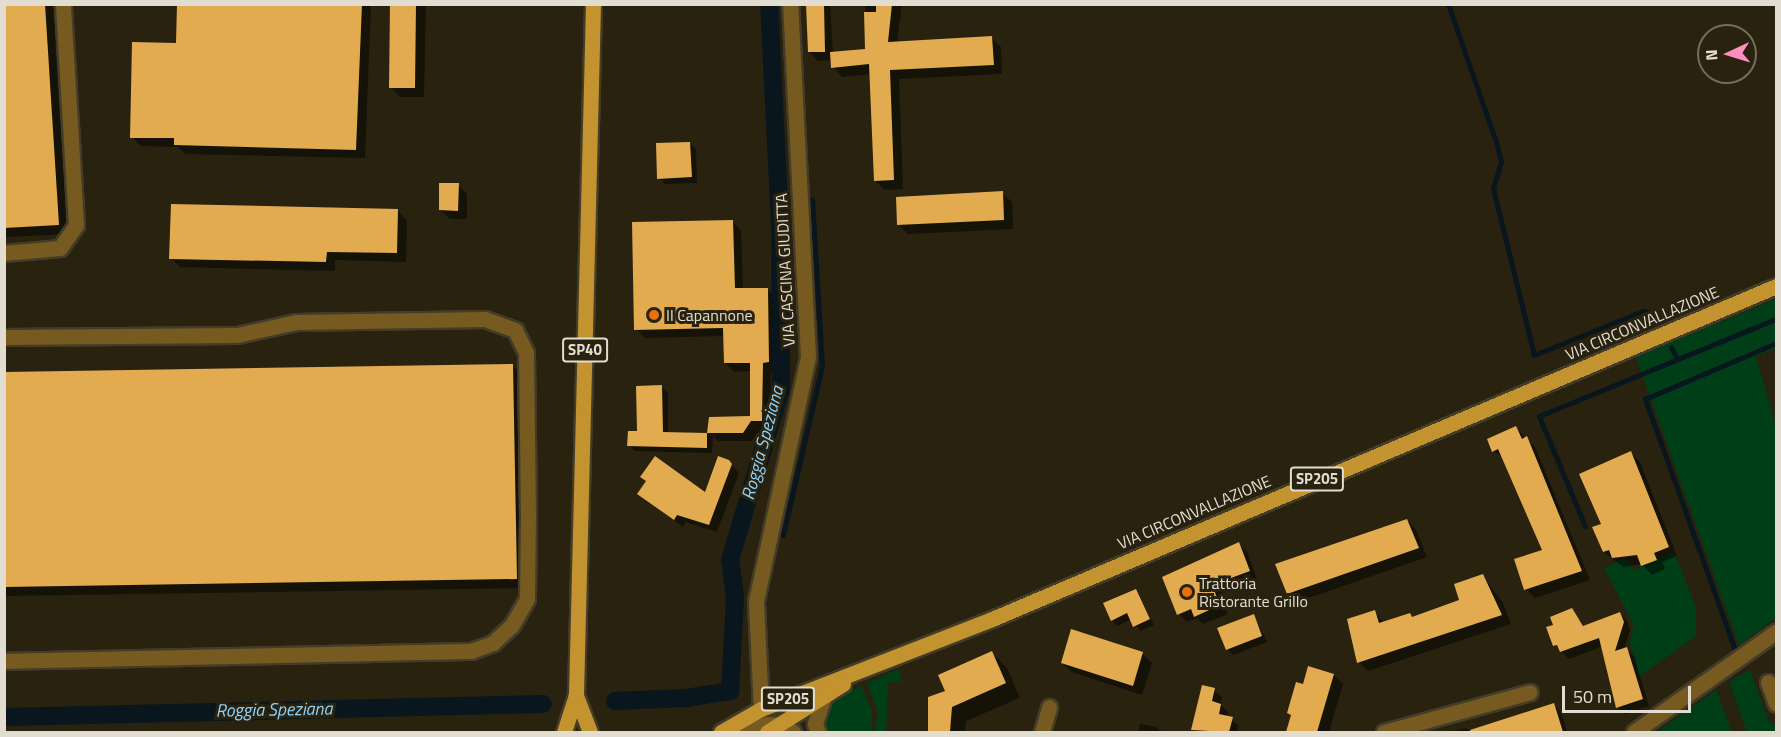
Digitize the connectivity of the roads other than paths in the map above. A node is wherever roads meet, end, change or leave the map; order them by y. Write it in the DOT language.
graph roads {
  1 [pos="63,4"];
  2 [pos="593,4"];
  3 [pos="790,4"];
  4 [pos="4,253"];
  5 [pos="1776,286"];
  6 [pos="4,337"];
  7 [pos="1776,632"];
  8 [pos="4,661"];
  9 [pos="858,673"];
  10 [pos="1768,682"];
  11 [pos="1530,692"];
  12 [pos="576,695"];
  13 [pos="823,699"];
  14 [pos="1776,704"];
  15 [pos="1049,707"];
  16 [pos="761,709"];
  17 [pos="788,729"];
  18 [pos="564,732"];
  19 [pos="590,732"];
  20 [pos="721,732"];
  21 [pos="746,732"];
  22 [pos="767,732"];
  23 [pos="818,732"];
  24 [pos="1042,732"];
  25 [pos="1384,732"];
  26 [pos="1634,732"];
  1 -- 4 [label="street"];
  2 -- 12 [label="main road, SP40"];
  3 -- 16 [label="street, VIA CASCINA GIUDITTA"];
  5 -- 9 [label="main road, VIA CIRCONVALLAZIONE / SP205"];
  6 -- 8 [label="street"];
  7 -- 26 [label="street"];
  9 -- 13 [label="main road, SP205"];
  9 -- 16 [label="main road, SP205"];
  10 -- 14 [label="street"];
  11 -- 25 [label="street"];
  12 -- 18 [label="main road, SP40"];
  12 -- 19 [label="main road, SP40"];
  13 -- 17 [label="main road, SP205"];
  13 -- 23 [label="street"];
  15 -- 24 [label="street"];
  16 -- 20 [label="main road, SP205"];
  17 -- 21 [label="street"];
  17 -- 22 [label="main road, SP205"];
}
